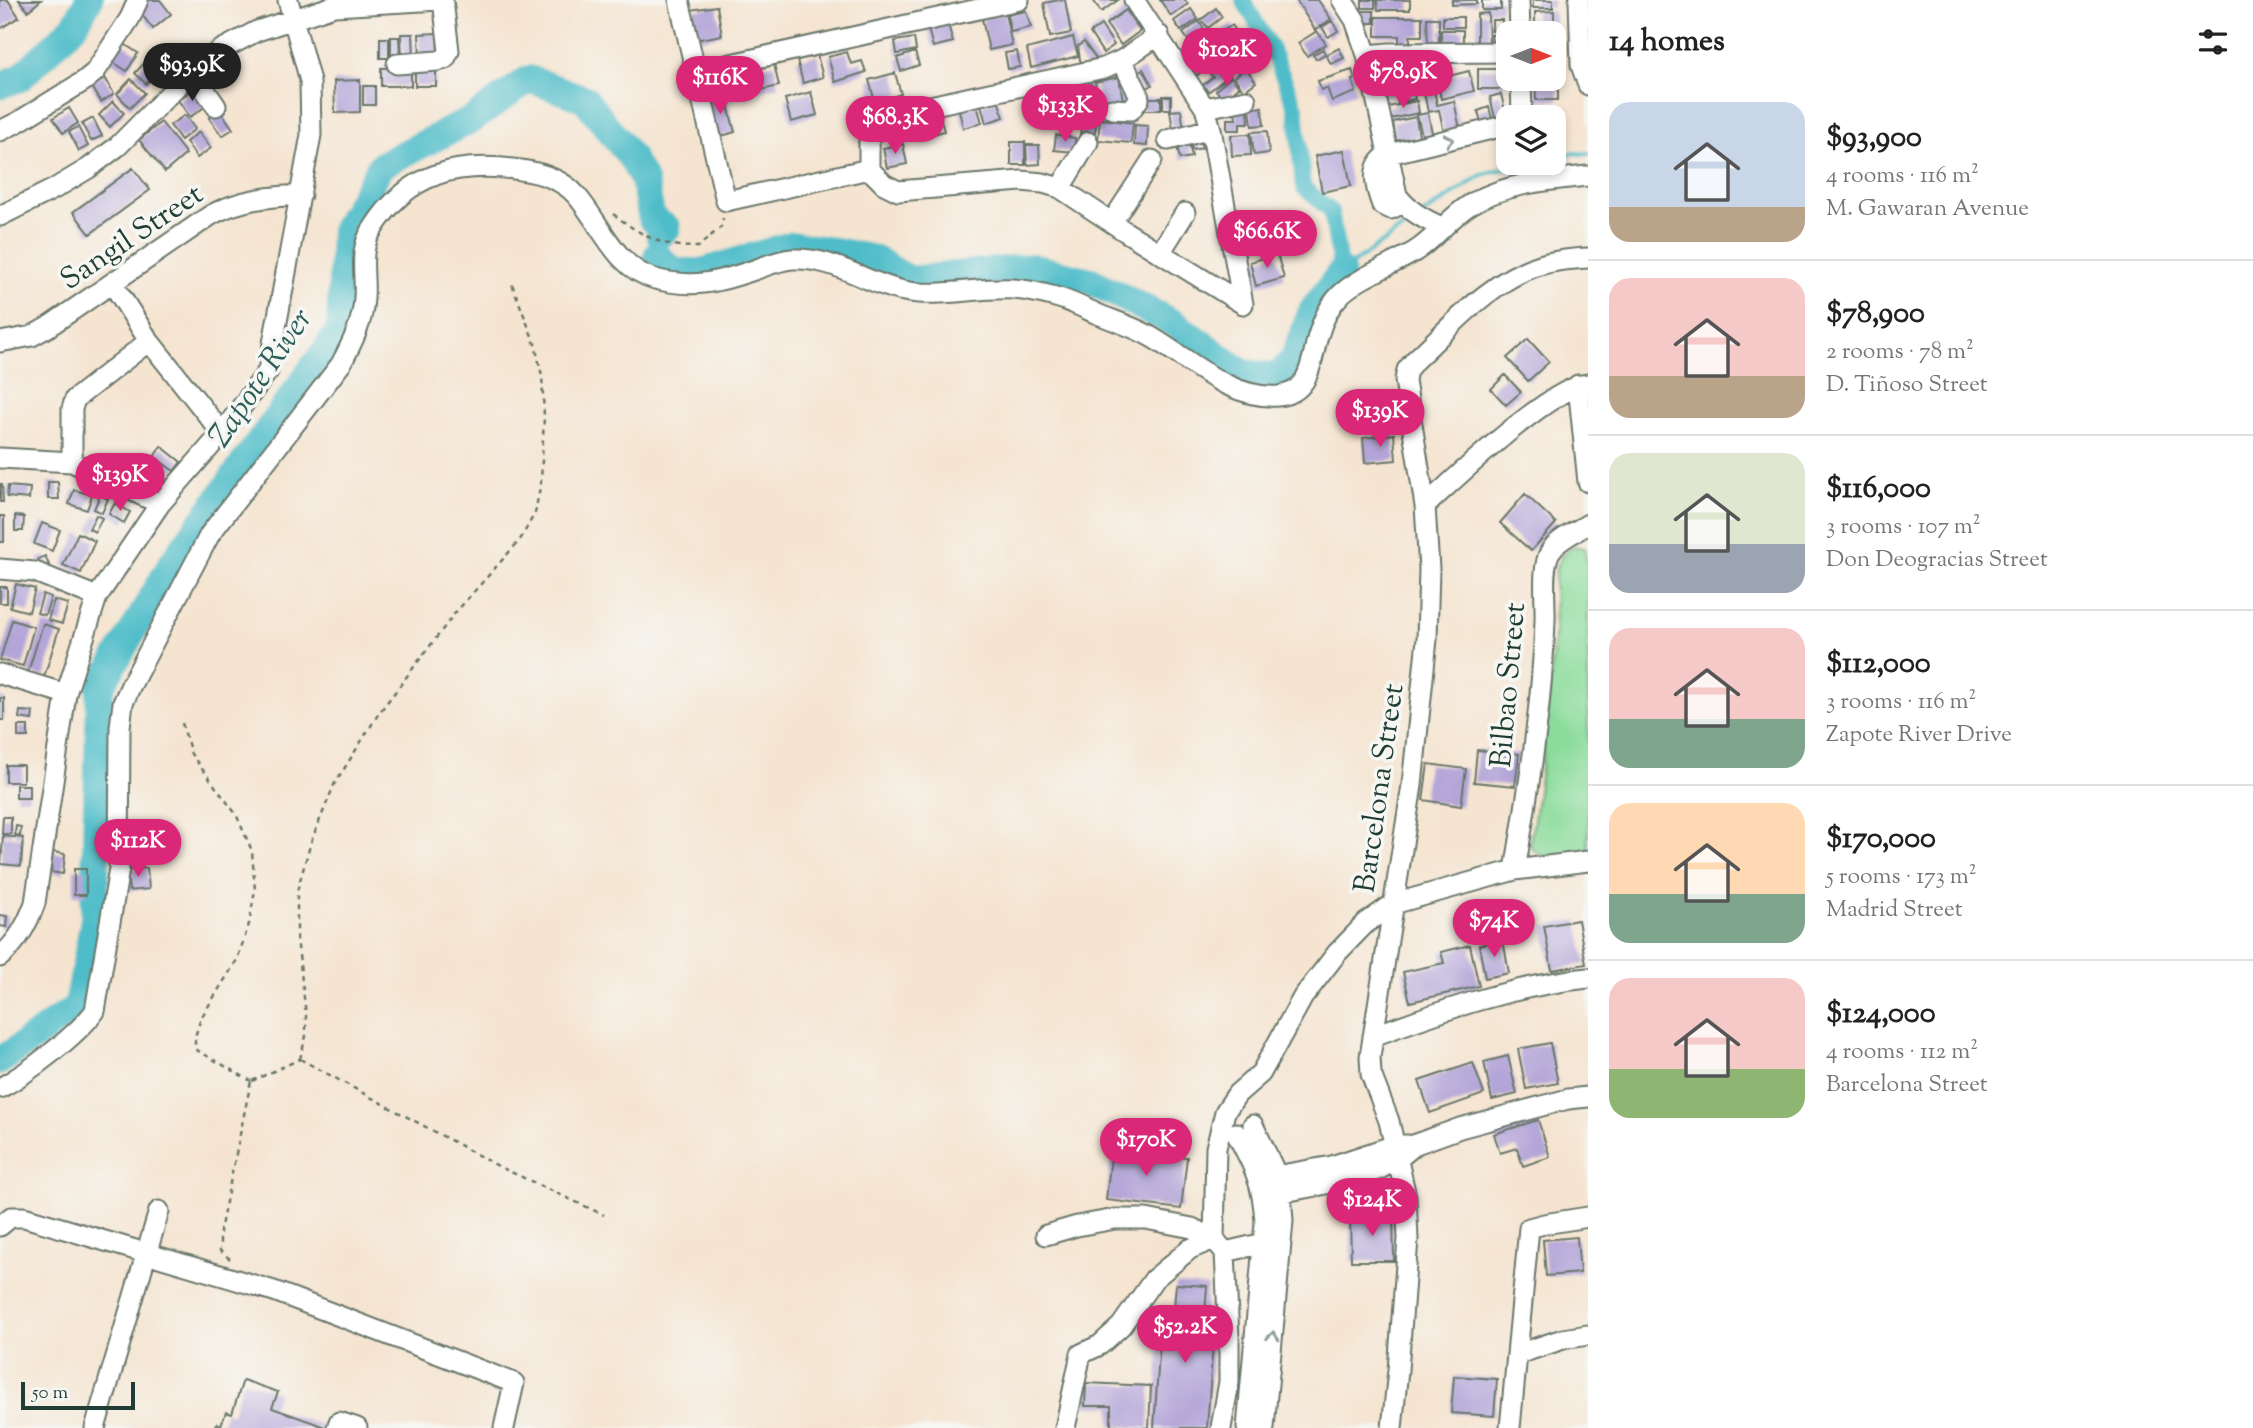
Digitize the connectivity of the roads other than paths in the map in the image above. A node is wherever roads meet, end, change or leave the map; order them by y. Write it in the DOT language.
graph roads {
  1 [pos="138,0"];
  2 [pos="442,0"];
  3 [pos="679,0"];
  4 [pos="1019,0"];
  5 [pos="1134,0"];
  6 [pos="1342,0"];
  7 [pos="1519,0"];
  8 [pos="1579,0"];
  9 [pos="291,9"];
  10 [pos="1520,21"];
  11 [pos="1159,35"];
  12 [pos="1496,52"];
  13 [pos="1367,55"];
  14 [pos="1122,60"];
  15 [pos="397,64"];
  16 [pos="192,71"];
  17 [pos="695,72"];
  18 [pos="1588,85"];
  19 [pos="1245,100"];
  20 [pos="216,106"];
  21 [pos="1205,108"];
  22 [pos="1112,109"];
  23 [pos="1496,128"];
  24 [pos="1211,130"];
  25 [pos="0,131"];
  26 [pos="1168,140"];
  27 [pos="1088,142"];
  28 [pos="1389,154"];
  29 [pos="1152,160"];
  30 [pos="869,169"];
  31 [pos="1588,176"];
  32 [pos="1060,188"];
  33 [pos="301,195"];
  34 [pos="1185,213"];
  35 [pos="0,216"];
  36 [pos="1112,222"];
  37 [pos="1436,225"];
  38 [pos="1160,253"];
  39 [pos="1588,258"];
  40 [pos="113,284"];
  41 [pos="149,341"];
  42 [pos="0,342"];
  43 [pos="1583,385"];
  44 [pos="222,433"];
  45 [pos="0,457"];
  46 [pos="72,462"];
  47 [pos="1588,482"];
  48 [pos="160,503"];
  49 [pos="1425,506"];
  50 [pos="1588,524"];
  51 [pos="0,569"];
  52 [pos="97,597"];
  53 [pos="0,674"];
  54 [pos="66,694"];
  55 [pos="1588,861"];
  56 [pos="1515,870"];
  57 [pos="1393,904"];
  58 [pos="0,957"];
  59 [pos="1588,978"];
  60 [pos="1373,1036"];
  61 [pos="0,1088"];
  62 [pos="1588,1097"];
  63 [pos="1245,1129"];
  64 [pos="1397,1152"];
  65 [pos="1270,1186"];
  66 [pos="159,1210"];
  67 [pos="1588,1217"];
  68 [pos="0,1226"];
  69 [pos="1046,1235"];
  70 [pos="1264,1243"];
  71 [pos="1219,1245"];
  72 [pos="146,1253"];
  73 [pos="1588,1335"];
  74 [pos="1518,1354"];
  75 [pos="95,1428"];
  76 [pos="337,1428"];
  77 [pos="357,1428"];
  78 [pos="503,1428"];
  79 [pos="1065,1428"];
  80 [pos="1221,1428"];
  81 [pos="1247,1428"];
  82 [pos="1264,1428"];
  83 [pos="1392,1428"];
  84 [pos="1510,1428"];
  1 -- 25 [label="street"];
  2 -- 9 [label="street"];
  2 -- 15 [label="street"];
  3 -- 17 [label="street"];
  4 -- 17 [label="street"];
  5 -- 11 [label="street"];
  6 -- 13 [label="street"];
  7 -- 10 [label="street"];
  8 -- 18 [label="street"];
  9 -- 16 [label="street"];
  9 -- 33 [label="street"];
  11 -- 14 [label="street"];
  11 -- 21 [label="street"];
  12 -- 13 [label="street"];
  13 -- 28 [label="street"];
  14 -- 22 [label="street"];
  14 -- 30 [label="street"];
  16 -- 20 [label="street"];
  16 -- 35 [label="street"];
  17 -- 30 [label="street"];
  19 -- 21 [label="street"];
  21 -- 24 [label="street"];
  28 -- 23 [label="street, one-way"];
  24 -- 26 [label="street"];
  24 -- 38 [label="street"];
  27 -- 32 [label="street"];
  28 -- 37 [label="street"];
  29 -- 36 [label="street"];
  30 -- 32 [label="street"];
  31 -- 37 [label="street"];
  32 -- 36 [label="street"];
  33 -- 40 [label="street, Sangil Street"];
  33 -- 44 [label="street"];
  34 -- 38 [label="street"];
  36 -- 38 [label="street"];
  37 -- 61 [label="street"];
  39 -- 49 [label="street, Barcelona Street"];
  40 -- 41 [label="street"];
  40 -- 42 [label="street, Sangil Street"];
  41 -- 44 [label="street"];
  41 -- 46 [label="street"];
  43 -- 47 [label="street"];
  43 -- 49 [label="street"];
  44 -- 48 [label="street"];
  45 -- 46 [label="street"];
  46 -- 48 [label="street"];
  48 -- 52 [label="street"];
  49 -- 57 [label="street, Barcelona Street"];
  50 -- 56 [label="street, Bilbao Street"];
  51 -- 52 [label="street"];
  52 -- 54 [label="street"];
  53 -- 54 [label="street"];
  54 -- 58 [label="street"];
  55 -- 56 [label="street"];
  56 -- 57 [label="street"];
  57 -- 60 [label="street, Barcelona Street"];
  57 -- 71 [label="street"];
  59 -- 60 [label="street"];
  60 -- 64 [label="street, Barcelona Street"];
  62 -- 64 [label="street"];
  63 -- 65 [label="street"];
  64 -- 65 [label="street"];
  64 -- 83 [label="street, Barcelona Street"];
  65 -- 70 [label="street"];
  82 -- 65 [label="street, one-way"];
  66 -- 72 [label="street"];
  67 -- 74 [label="street"];
  68 -- 72 [label="street"];
  69 -- 71 [label="street"];
  70 -- 71 [label="street"];
  70 -- 81 [label="street"];
  71 -- 79 [label="street"];
  71 -- 80 [label="street"];
  72 -- 75 [label="street"];
  72 -- 78 [label="street"];
  73 -- 74 [label="street"];
  74 -- 84 [label="street"];
  76 -- 77 [label="street"];
}
